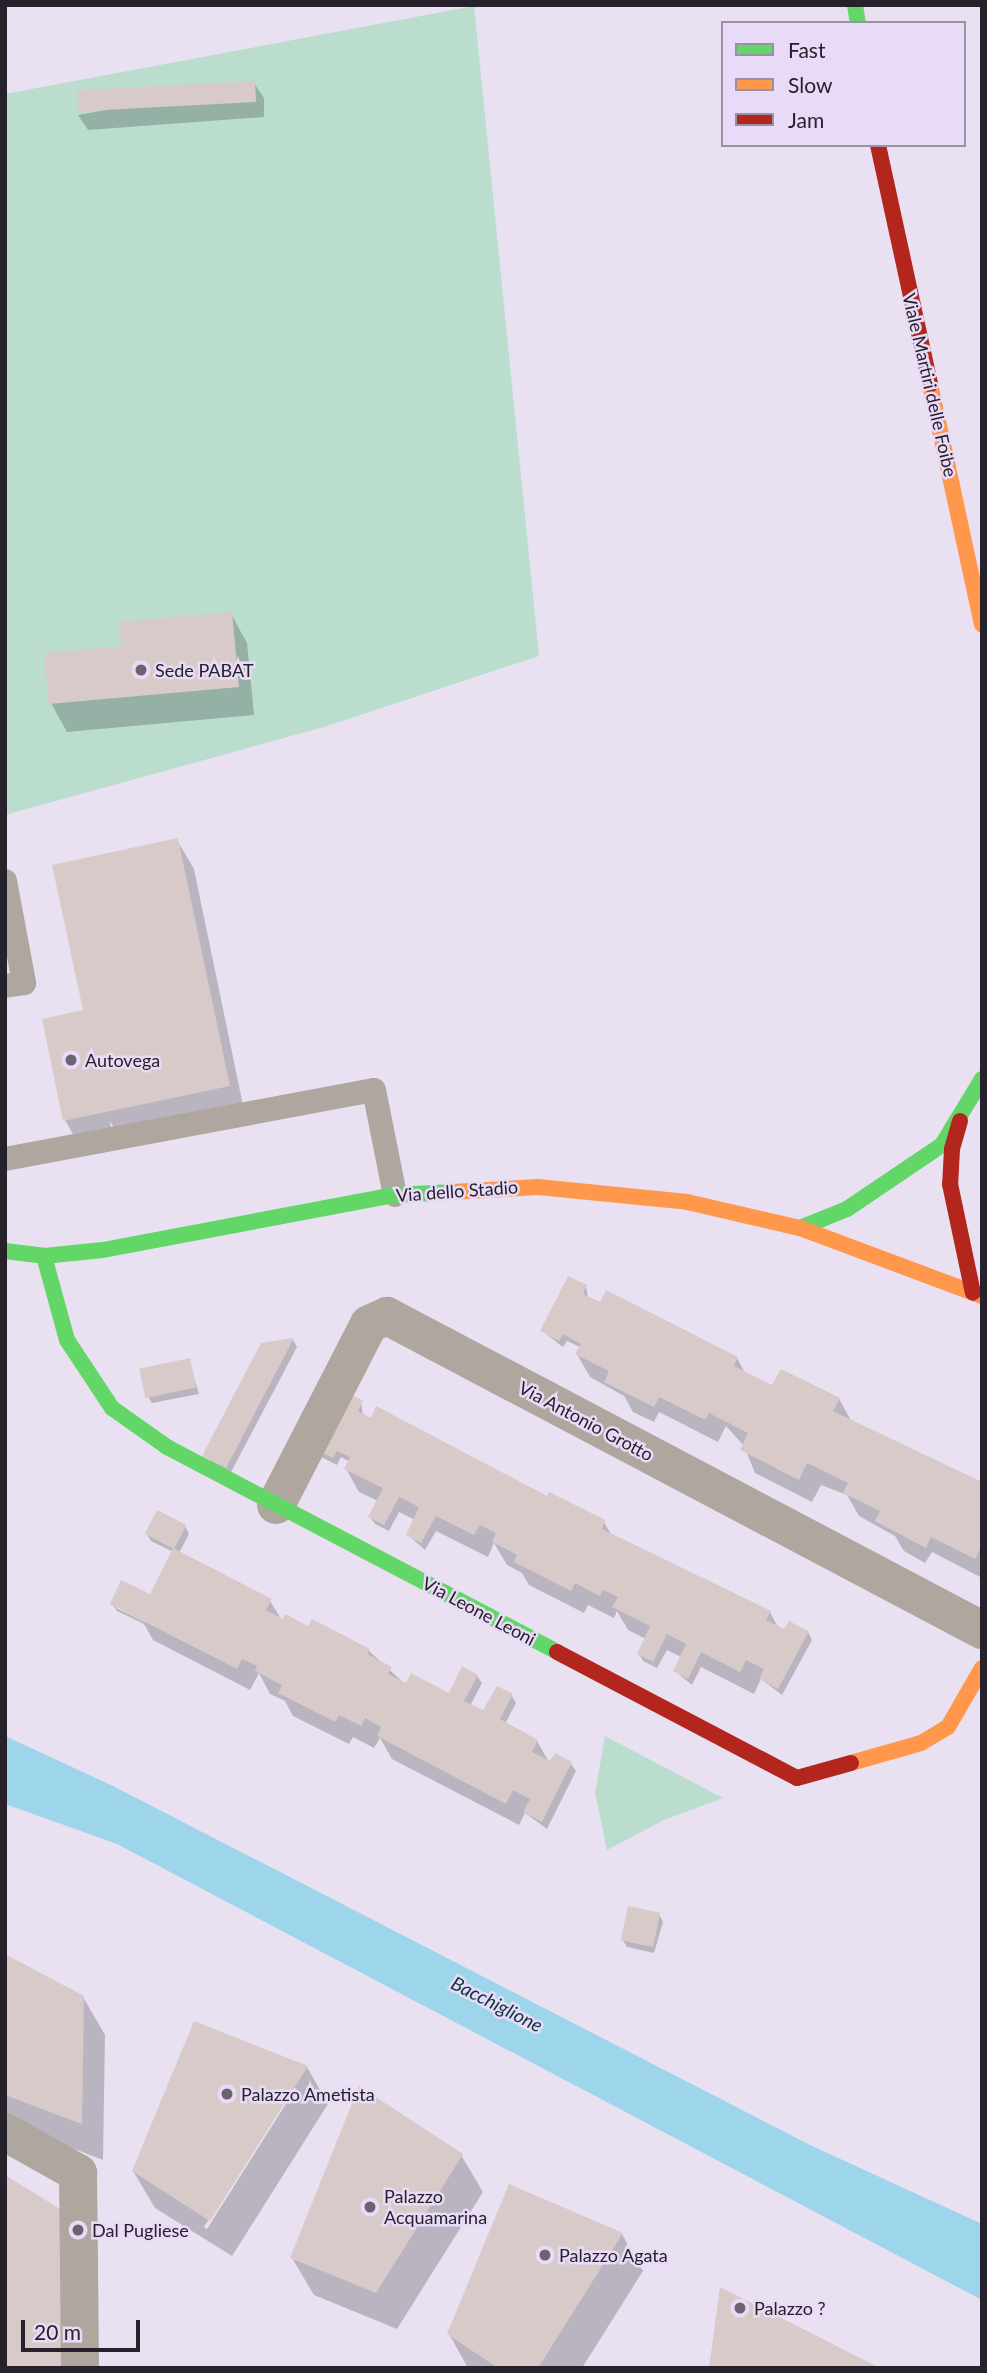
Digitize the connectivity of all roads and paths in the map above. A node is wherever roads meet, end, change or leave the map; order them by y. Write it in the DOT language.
graph roads {
  1 [pos="878,147"];
  2 [pos="982,624"];
  3 [pos="5,881"];
  4 [pos="5,986"];
  5 [pos="982,1079"];
  6 [pos="961,1119"];
  7 [pos="5,1158"];
  8 [pos="395,1195"];
  9 [pos="800,1228"];
  10 [pos="5,1251"];
  11 [pos="44,1256"];
  12 [pos="978,1294"];
  13 [pos="276,1505"];
  14 [pos="982,1630"];
  15 [pos="982,1668"];
  16 [pos="5,2132"];
  17 [pos="80,2368"];
  1 -- 2 [label="street, Viale Martiri delle Foibe"];
  3 -- 4 [label="lane"];
  5 -- 6 [label="street"];
  6 -- 9 [label="street"];
  6 -- 12 [label="street"];
  7 -- 8 [label="lane"];
  8 -- 9 [label="street, Via dello Stadio"];
  8 -- 11 [label="street, Via dello Stadio"];
  9 -- 12 [label="street, Via dello Stadio"];
  10 -- 11 [label="street, Via dello Stadio"];
  11 -- 13 [label="street, Via Leone Leoni"];
  13 -- 14 [label="street, Via Antonio Grotto"];
  13 -- 15 [label="street, Via Leone Leoni"];
  16 -- 17 [label="street"];
}
